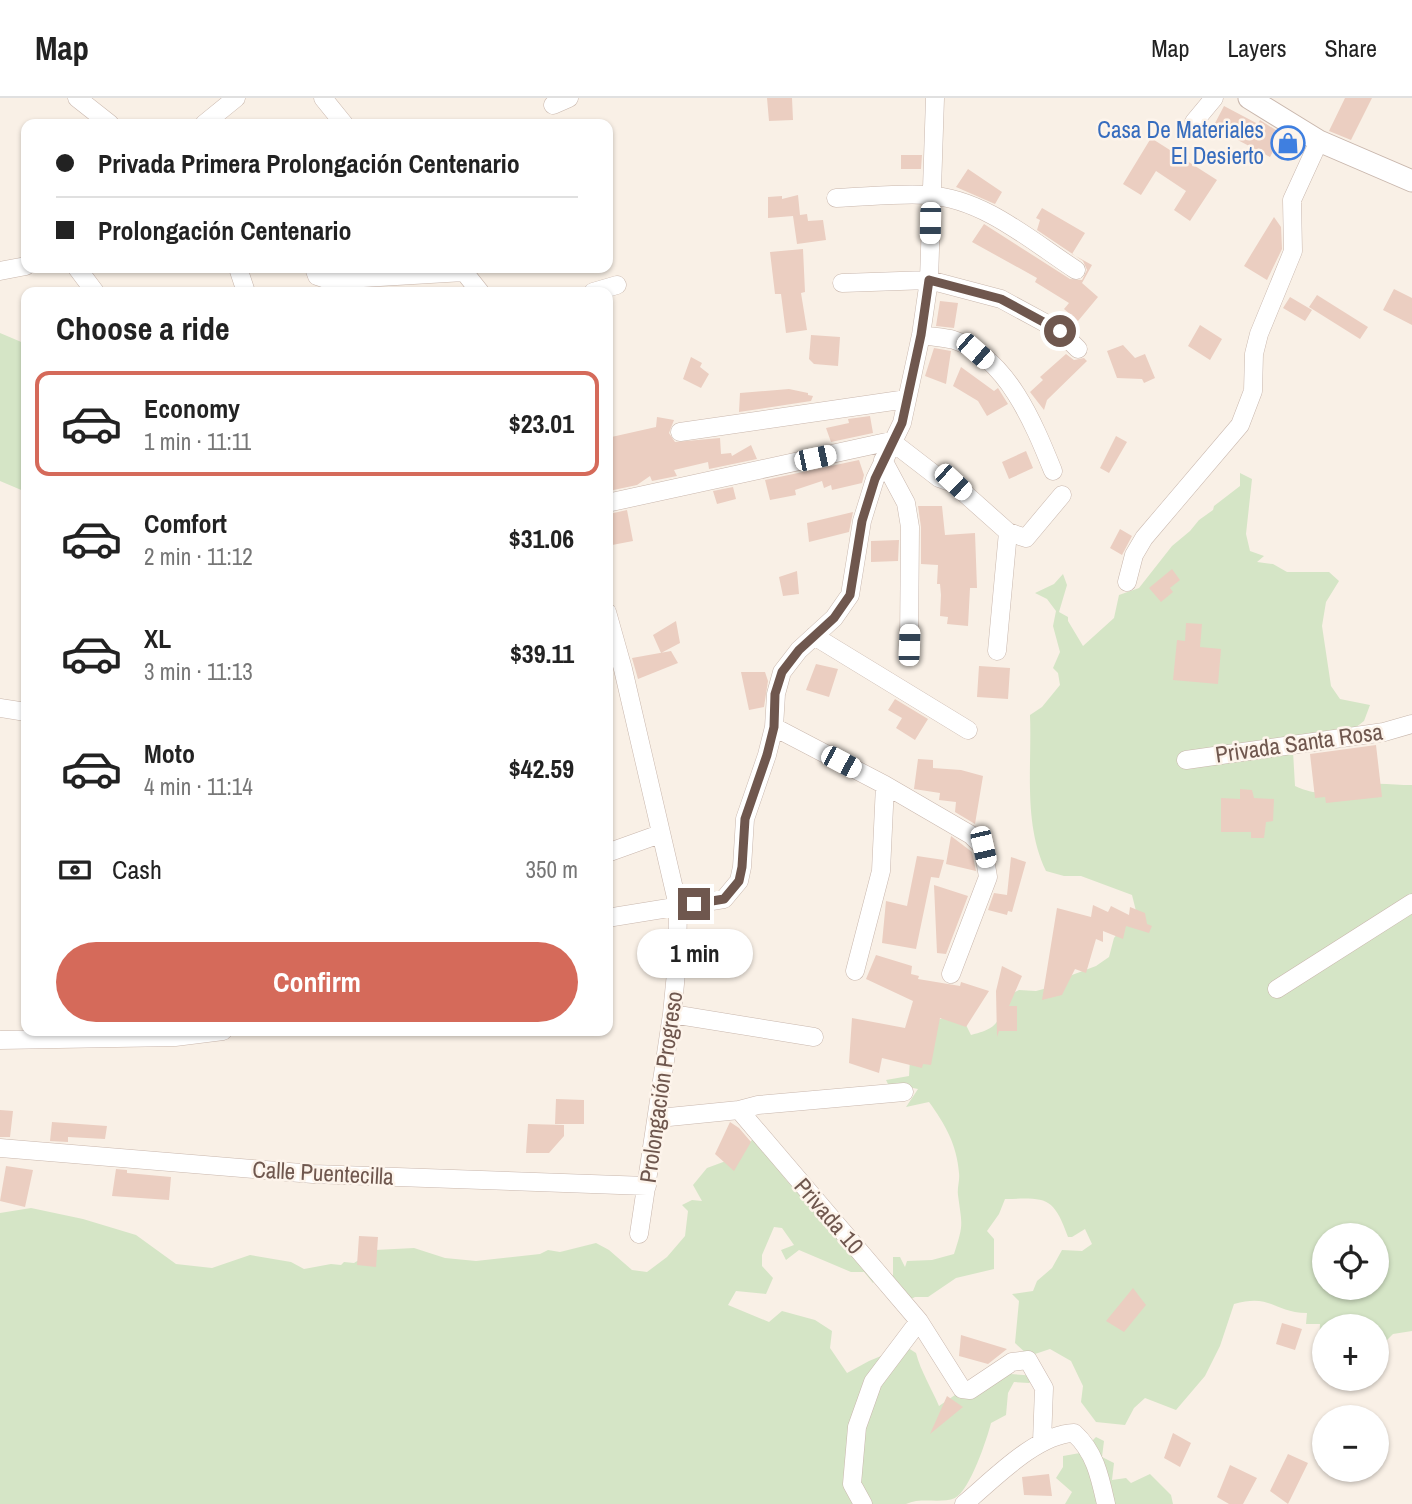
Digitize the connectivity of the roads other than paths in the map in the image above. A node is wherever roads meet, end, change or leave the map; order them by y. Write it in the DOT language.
graph roads {
  1 [pos="77,98"];
  2 [pos="236,98"];
  3 [pos="323,98"];
  4 [pos="935,98"];
  5 [pos="1214,98"];
  6 [pos="1249,98"];
  7 [pos="104,119"];
  8 [pos="210,119"];
  9 [pos="340,119"];
  10 [pos="1194,122"];
  11 [pos="1319,141"];
  12 [pos="1412,181"];
  13 [pos="931,195"];
  14 [pos="836,198"];
  15 [pos="21,267"];
  16 [pos="1076,270"];
  17 [pos="0,271"];
  18 [pos="316,273"];
  19 [pos="422,273"];
  20 [pos="464,273"];
  21 [pos="929,280"];
  22 [pos="842,283"];
  23 [pos="617,285"];
  24 [pos="476,287"];
  25 [pos="610,287"];
  26 [pos="921,335"];
  27 [pos="1078,349"];
  28 [pos="907,399"];
  29 [pos="680,432"];
  30 [pos="891,441"];
  31 [pos="883,460"];
  32 [pos="1053,471"];
  33 [pos="1062,495"];
  34 [pos="613,502"];
  35 [pos="1008,532"];
  36 [pos="1127,582"];
  37 [pos="613,633"];
  38 [pos="814,636"];
  39 [pos="909,645"];
  40 [pos="997,651"];
  41 [pos="0,708"];
  42 [pos="21,711"];
  43 [pos="1412,724"];
  44 [pos="774,727"];
  45 [pos="968,730"];
  46 [pos="1186,760"];
  47 [pos="885,785"];
  48 [pos="660,834"];
  49 [pos="613,851"];
  50 [pos="1412,903"];
  51 [pos="678,906"];
  52 [pos="613,917"];
  53 [pos="855,971"];
  54 [pos="951,974"];
  55 [pos="1277,989"];
  56 [pos="673,1014"];
  57 [pos="183,1036"];
  58 [pos="814,1037"];
  59 [pos="0,1040"];
  60 [pos="904,1092"];
  61 [pos="738,1110"];
  62 [pos="659,1118"];
  63 [pos="0,1148"];
  64 [pos="647,1186"];
  65 [pos="639,1234"];
  66 [pos="919,1321"];
  67 [pos="1042,1442"];
  68 [pos="863,1504"];
  69 [pos="964,1504"];
  70 [pos="1106,1504"];
  1 -- 7 [label="street"];
  2 -- 8 [label="street"];
  3 -- 9 [label="street"];
  4 -- 13 [label="street"];
  5 -- 10 [label="street"];
  6 -- 11 [label="street"];
  11 -- 12 [label="street"];
  11 -- 36 [label="street"];
  13 -- 14 [label="street"];
  13 -- 16 [label="street"];
  13 -- 21 [label="street"];
  15 -- 17 [label="street"];
  18 -- 19 [label="street"];
  20 -- 24 [label="street"];
  21 -- 22 [label="street"];
  21 -- 26 [label="street"];
  21 -- 27 [label="street"];
  23 -- 25 [label="street"];
  26 -- 28 [label="street"];
  26 -- 32 [label="street"];
  28 -- 29 [label="street"];
  28 -- 30 [label="street"];
  30 -- 31 [label="street"];
  30 -- 34 [label="street"];
  30 -- 35 [label="street"];
  31 -- 38 [label="street"];
  31 -- 39 [label="street"];
  33 -- 35 [label="street"];
  35 -- 40 [label="street"];
  37 -- 48 [label="street, Prolongación Progreso"];
  38 -- 44 [label="street"];
  38 -- 45 [label="street"];
  41 -- 42 [label="street"];
  43 -- 46 [label="street, Privada Santa Rosa"];
  44 -- 47 [label="street"];
  44 -- 51 [label="street"];
  47 -- 53 [label="street"];
  47 -- 54 [label="street"];
  48 -- 49 [label="street"];
  48 -- 51 [label="street, Prolongación Progreso"];
  50 -- 55 [label="street"];
  51 -- 52 [label="street"];
  51 -- 56 [label="street, Prolongación Progreso"];
  56 -- 58 [label="street"];
  56 -- 62 [label="street, Prolongación Progreso"];
  57 -- 59 [label="street"];
  60 -- 61 [label="street"];
  61 -- 62 [label="street"];
  61 -- 66 [label="street, Privada 10"];
  62 -- 64 [label="street, Prolongación Progreso"];
  63 -- 64 [label="street, Calle Puentecilla"];
  64 -- 65 [label="street, Prolongación Progreso"];
  66 -- 67 [label="street, Privada 10"];
  66 -- 68 [label="street"];
  67 -- 69 [label="street"];
  67 -- 70 [label="street"];
}
